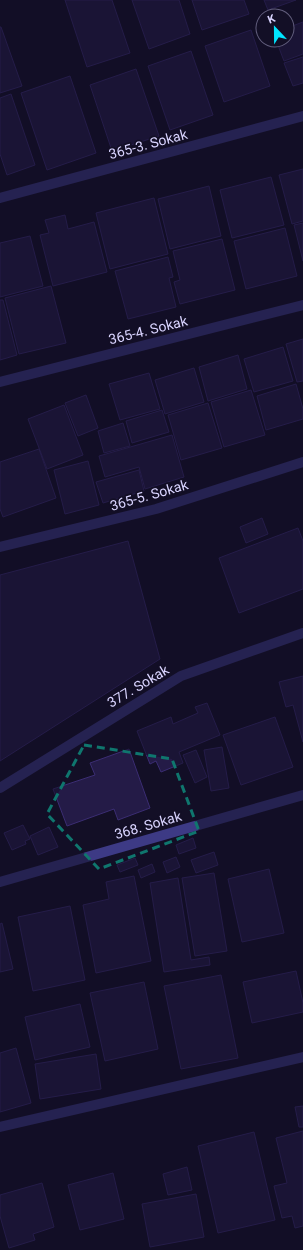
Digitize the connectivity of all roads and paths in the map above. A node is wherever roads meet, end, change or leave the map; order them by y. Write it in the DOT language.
graph roads {
  1 [pos="303,116"];
  2 [pos="0,198"];
  3 [pos="303,305"];
  4 [pos="0,382"];
  5 [pos="303,462"];
  6 [pos="0,547"];
  7 [pos="303,633"];
  8 [pos="0,788"];
  9 [pos="303,795"];
  10 [pos="0,882"];
  11 [pos="303,1057"];
  12 [pos="0,1127"];
  1 -- 2 [label="street, 365-3. Sokak"];
  3 -- 4 [label="street, 365-4. Sokak"];
  5 -- 6 [label="street, 365-5. Sokak"];
  7 -- 8 [label="street, 377. Sokak"];
  9 -- 10 [label="street, 368. Sokak"];
  11 -- 12 [label="street"];
}
